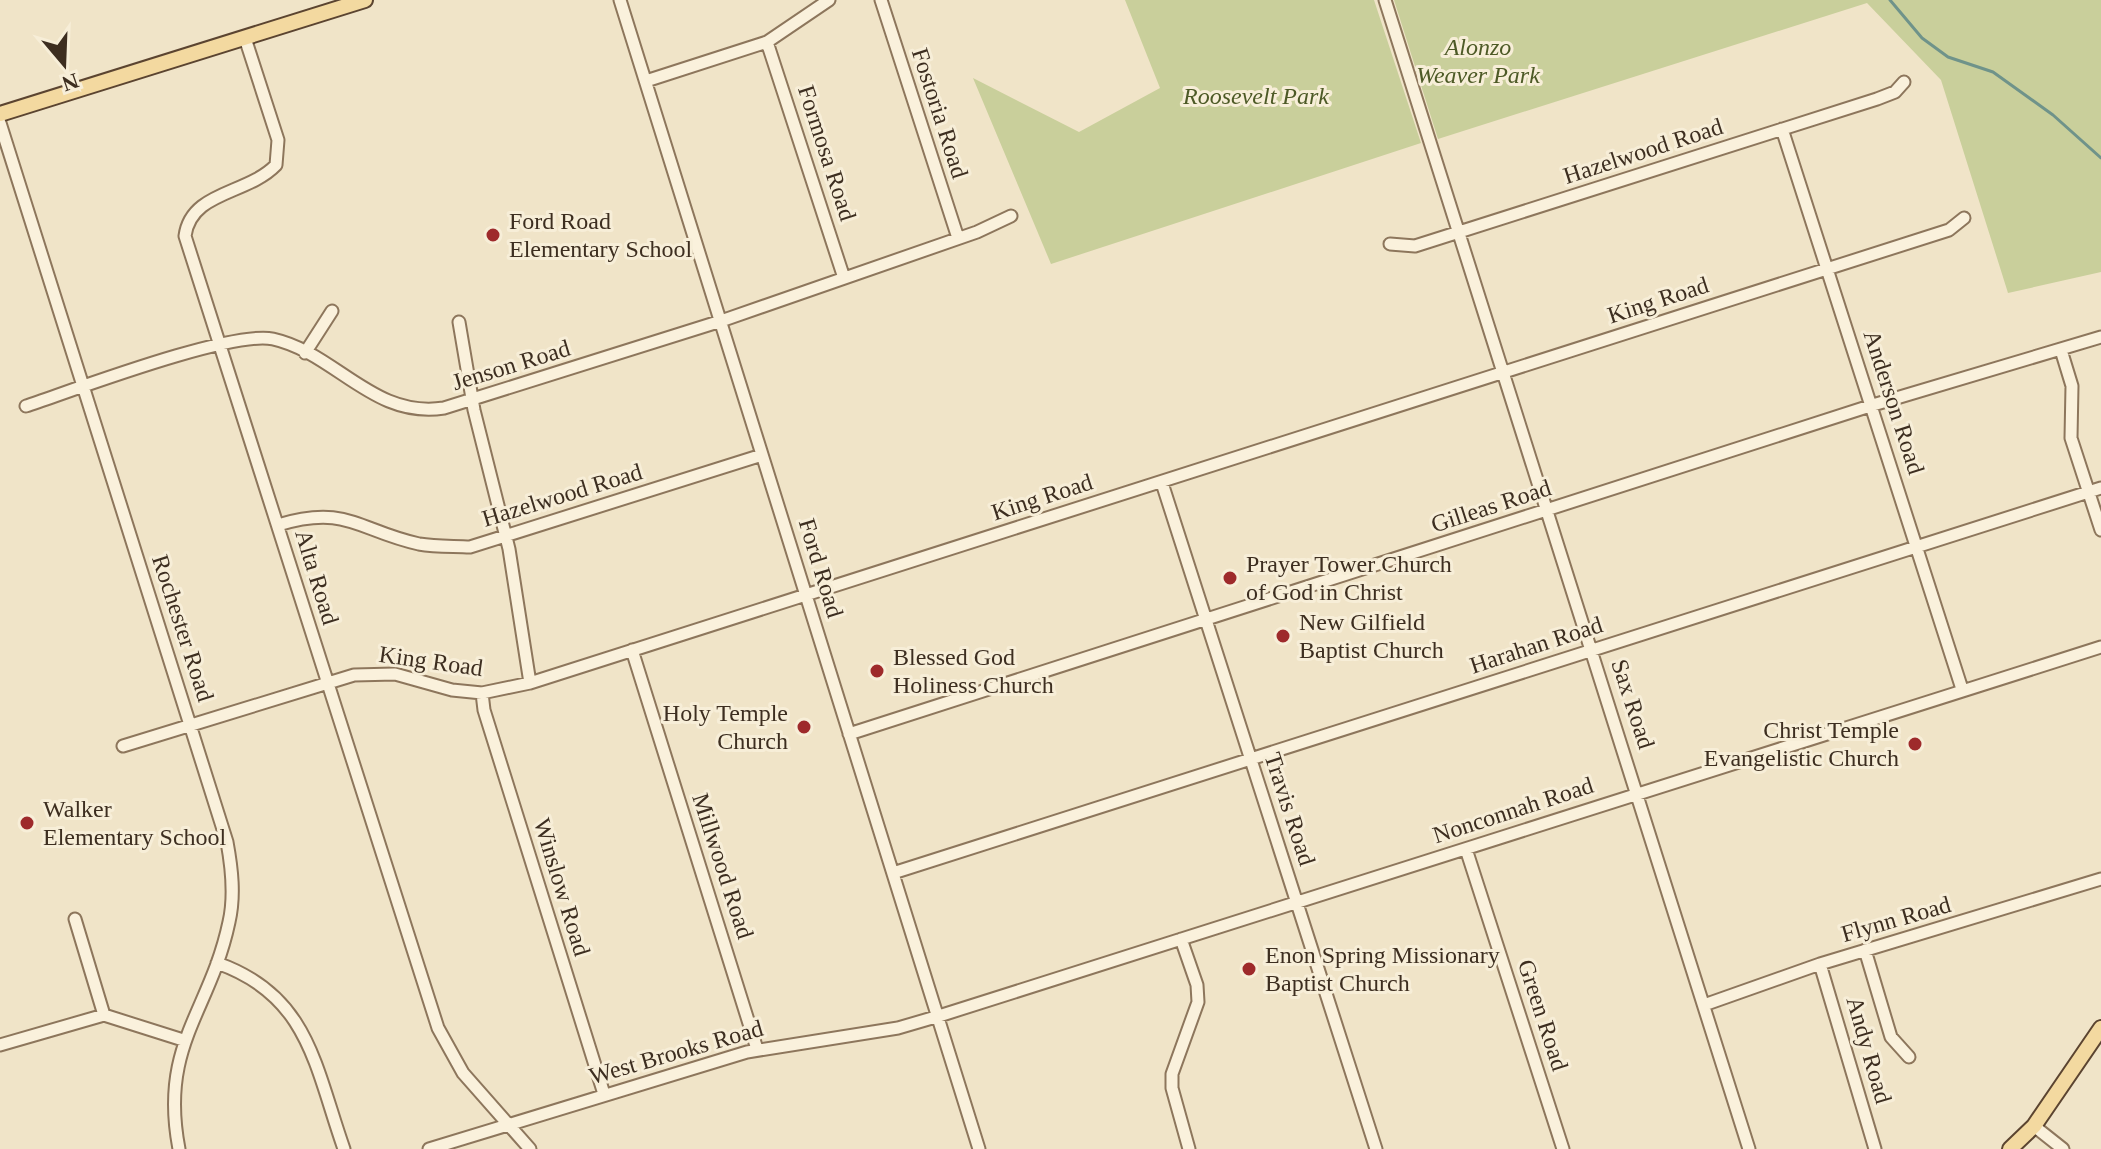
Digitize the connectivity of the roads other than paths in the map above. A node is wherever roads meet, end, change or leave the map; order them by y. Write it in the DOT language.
graph roads {
  1 [pos="365,0"];
  2 [pos="620,0"];
  3 [pos="829,0"];
  4 [pos="881,0"];
  5 [pos="1385,0"];
  6 [pos="245,38"];
  7 [pos="767,42"];
  8 [pos="646,81"];
  9 [pos="1904,82"];
  10 [pos="0,114"];
  11 [pos="0,123"];
  12 [pos="1782,129"];
  13 [pos="1011,216"];
  14 [pos="1964,218"];
  15 [pos="1458,232"];
  16 [pos="958,238"];
  17 [pos="1390,244"];
  18 [pos="1828,269"];
  19 [pos="844,278"];
  20 [pos="332,311"];
  21 [pos="721,321"];
  22 [pos="459,322"];
  23 [pos="2101,337"];
  24 [pos="221,344"];
  25 [pos="2061,350"];
  26 [pos="305,353"];
  27 [pos="1504,372"];
  28 [pos="84,387"];
  29 [pos="472,400"];
  30 [pos="1873,405"];
  31 [pos="26,406"];
  32 [pos="762,455"];
  33 [pos="1162,483"];
  34 [pos="2101,488"];
  35 [pos="2088,492"];
  36 [pos="1549,511"];
  37 [pos="278,525"];
  38 [pos="2101,530"];
  39 [pos="506,537"];
  40 [pos="1917,546"];
  41 [pos="806,595"];
  42 [pos="1206,620"];
  43 [pos="2101,647"];
  44 [pos="632,650"];
  45 [pos="1593,650"];
  46 [pos="327,682"];
  47 [pos="530,683"];
  48 [pos="1962,689"];
  49 [pos="482,693"];
  50 [pos="191,725"];
  51 [pos="849,734"];
  52 [pos="123,746"];
  53 [pos="1252,759"];
  54 [pos="1638,793"];
  55 [pos="1466,849"];
  56 [pos="893,873"];
  57 [pos="2101,879"];
  58 [pos="1297,903"];
  59 [pos="75,919"];
  60 [pos="1181,939"];
  61 [pos="1865,950"];
  62 [pos="217,963"];
  63 [pos="1820,964"];
  64 [pos="1704,1005"];
  65 [pos="104,1015"];
  66 [pos="939,1016"];
  67 [pos="2101,1028"];
  68 [pos="183,1040"];
  69 [pos="0,1045"];
  70 [pos="757,1049"];
  71 [pos="1909,1057"];
  72 [pos="604,1094"];
  73 [pos="508,1125"];
  74 [pos="2034,1126"];
  75 [pos="179,1149"];
  76 [pos="344,1149"];
  77 [pos="429,1149"];
  78 [pos="530,1149"];
  79 [pos="979,1149"];
  80 [pos="1189,1149"];
  81 [pos="1376,1149"];
  82 [pos="1563,1149"];
  83 [pos="1749,1149"];
  84 [pos="1875,1149"];
  85 [pos="2010,1149"];
  86 [pos="2063,1149"];
  1 -- 6 [label="main road"];
  2 -- 8 [label="street, Ford Road"];
  3 -- 7 [label="street"];
  4 -- 16 [label="street, Fostoria Road"];
  5 -- 15 [label="street, Sax Road"];
  6 -- 10 [label="main road"];
  6 -- 24 [label="street, Alta Road"];
  7 -- 8 [label="street"];
  7 -- 19 [label="street, Formosa Road"];
  8 -- 21 [label="street, Ford Road"];
  9 -- 12 [label="street, Hazelwood Road"];
  11 -- 28 [label="street, Rochester Road"];
  12 -- 15 [label="street, Hazelwood Road"];
  12 -- 18 [label="street, Anderson Road"];
  13 -- 16 [label="street, Jenson Road"];
  14 -- 18 [label="street, King Road"];
  15 -- 17 [label="street, Hazelwood Road"];
  15 -- 27 [label="street, Sax Road"];
  16 -- 19 [label="street, Jenson Road"];
  18 -- 27 [label="street, King Road"];
  18 -- 30 [label="street, Anderson Road"];
  19 -- 21 [label="street, Jenson Road"];
  20 -- 26 [label="street"];
  21 -- 29 [label="street, Jenson Road"];
  21 -- 32 [label="street, Ford Road"];
  22 -- 29 [label="street"];
  23 -- 25 [label="street, Gilleas Road"];
  24 -- 26 [label="street, Jenson Road"];
  24 -- 28 [label="street, Jenson Road"];
  24 -- 37 [label="street, Alta Road"];
  25 -- 30 [label="street, Gilleas Road"];
  25 -- 35 [label="street"];
  26 -- 29 [label="street, Jenson Road"];
  27 -- 33 [label="street, King Road"];
  27 -- 36 [label="street, Sax Road"];
  28 -- 31 [label="street, Jenson Road"];
  28 -- 50 [label="street, Rochester Road"];
  29 -- 39 [label="street"];
  30 -- 36 [label="street, Gilleas Road"];
  30 -- 40 [label="street, Anderson Road"];
  32 -- 39 [label="street, Hazelwood Road"];
  32 -- 41 [label="street, Ford Road"];
  33 -- 41 [label="street, King Road"];
  33 -- 42 [label="street, Travis Road"];
  34 -- 35 [label="street, Harahan Road"];
  35 -- 38 [label="street"];
  35 -- 40 [label="street, Harahan Road"];
  36 -- 42 [label="street, Gilleas Road"];
  36 -- 45 [label="street, Sax Road"];
  37 -- 39 [label="street, Hazelwood Road"];
  37 -- 46 [label="street, Alta Road"];
  39 -- 47 [label="street"];
  40 -- 45 [label="street, Harahan Road"];
  40 -- 48 [label="street, Anderson Road"];
  41 -- 44 [label="street, King Road"];
  41 -- 51 [label="street, Ford Road"];
  42 -- 51 [label="street, Gilleas Road"];
  42 -- 53 [label="street, Travis Road"];
  43 -- 48 [label="street, Nonconnah Road"];
  44 -- 47 [label="street, King Road"];
  44 -- 70 [label="street, Millwood Road"];
  45 -- 53 [label="street, Harahan Road"];
  45 -- 54 [label="street, Sax Road"];
  46 -- 49 [label="street, King Road"];
  46 -- 50 [label="street, King Road"];
  46 -- 73 [label="street, Alta Road"];
  47 -- 49 [label="street, King Road"];
  48 -- 54 [label="street, Nonconnah Road"];
  49 -- 72 [label="street, Winslow Road"];
  50 -- 52 [label="street, King Road"];
  50 -- 62 [label="street, Rochester Road"];
  51 -- 56 [label="street, Ford Road"];
  53 -- 56 [label="street, Harahan Road"];
  53 -- 58 [label="street, Travis Road"];
  54 -- 55 [label="street, Nonconnah Road"];
  54 -- 64 [label="street, Sax Road"];
  55 -- 58 [label="street, Nonconnah Road"];
  55 -- 82 [label="street, Green Road"];
  56 -- 66 [label="street, Ford Road"];
  57 -- 61 [label="street, Flynn Road"];
  58 -- 60 [label="street, Nonconnah Road"];
  58 -- 81 [label="street, Travis Road"];
  59 -- 65 [label="street"];
  60 -- 66 [label="street, Nonconnah Road"];
  60 -- 80 [label="street"];
  61 -- 63 [label="street, Flynn Road"];
  61 -- 71 [label="street"];
  62 -- 68 [label="street, Rochester Road"];
  62 -- 76 [label="street"];
  63 -- 64 [label="street, Flynn Road"];
  63 -- 84 [label="street, Andy Road"];
  64 -- 83 [label="street, Sax Road"];
  65 -- 68 [label="street"];
  65 -- 69 [label="street"];
  66 -- 70 [label="street, West Brooks Road"];
  66 -- 79 [label="street, Ford Road"];
  67 -- 74 [label="main road"];
  68 -- 75 [label="street, Rochester Road"];
  70 -- 72 [label="street, West Brooks Road"];
  72 -- 73 [label="street, West Brooks Road"];
  73 -- 77 [label="street, West Brooks Road"];
  73 -- 78 [label="street, Alta Road"];
  74 -- 85 [label="main road"];
  74 -- 86 [label="street"];
}
